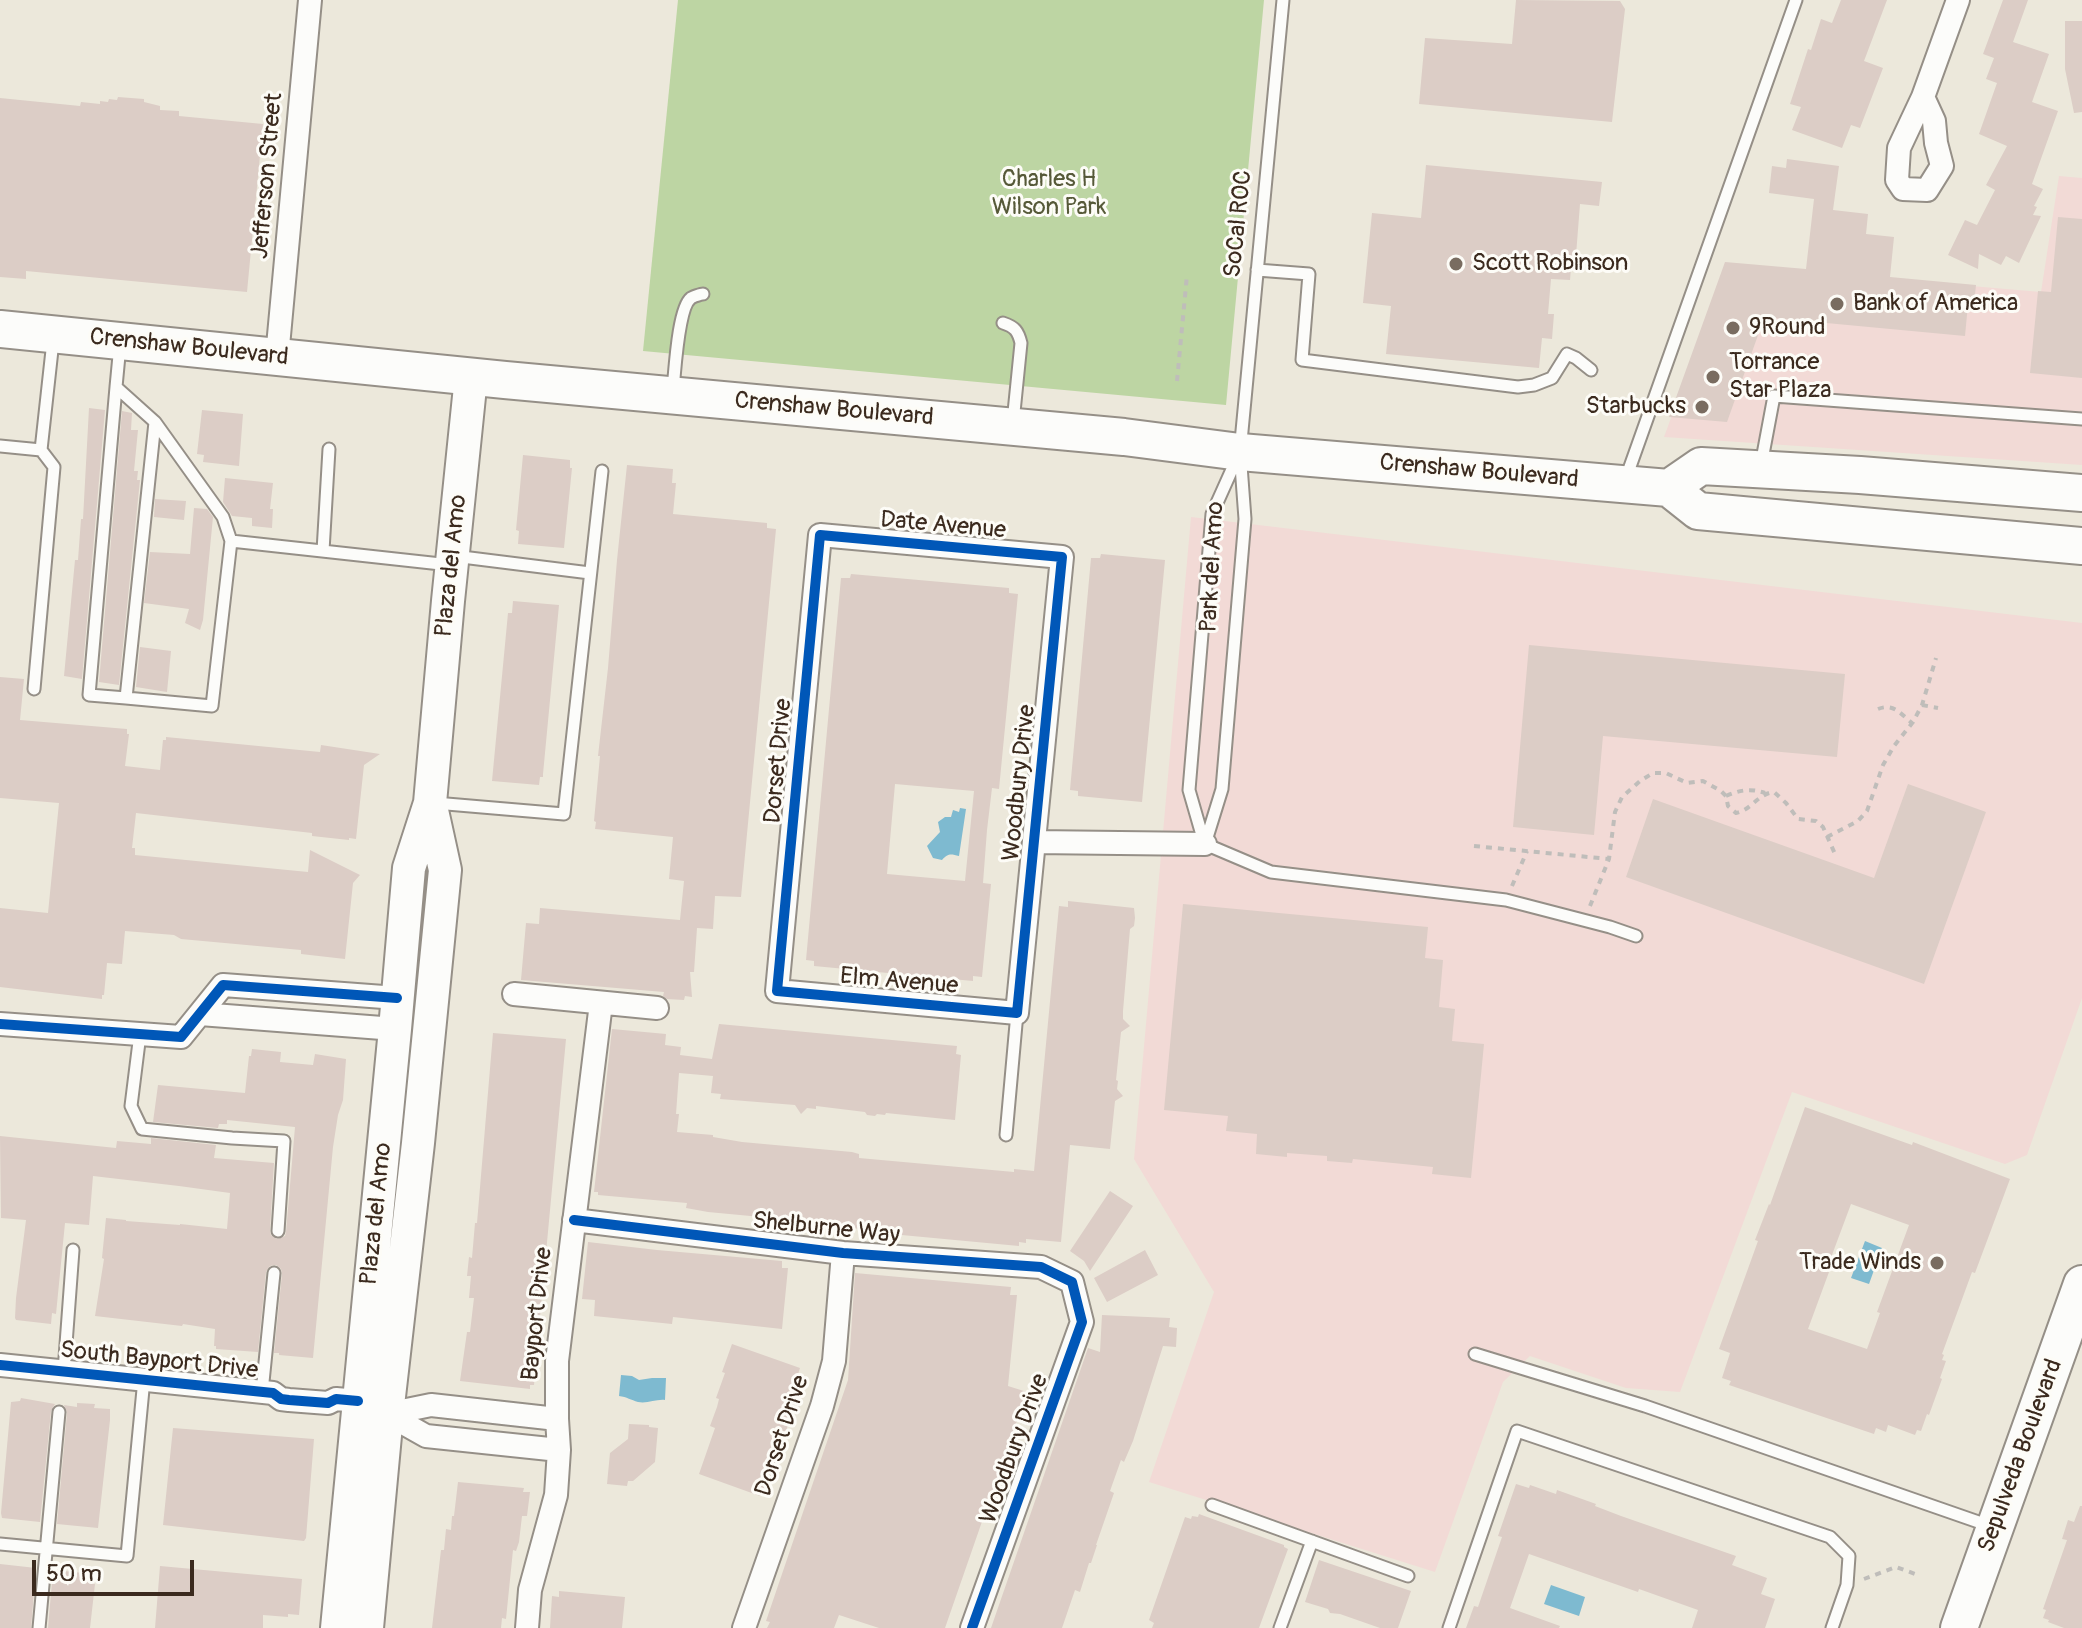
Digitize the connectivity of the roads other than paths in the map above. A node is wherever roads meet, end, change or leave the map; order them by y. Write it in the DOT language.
graph roads {
  1 [pos="310,0"];
  2 [pos="1283,0"];
  3 [pos="1796,0"];
  4 [pos="1958,0"];
  5 [pos="1923,97"];
  6 [pos="1257,270"];
  7 [pos="703,294"];
  8 [pos="1003,323"];
  9 [pos="0,329"];
  10 [pos="53,334"];
  11 [pos="120,340"];
  12 [pos="277,357"];
  13 [pos="1591,370"];
  14 [pos="471,377"];
  15 [pos="116,387"];
  16 [pos="672,396"];
  17 [pos="2082,419"];
  18 [pos="155,422"];
  19 [pos="1013,426"];
  20 [pos="0,446"];
  21 [pos="329,449"];
  22 [pos="41,450"];
  23 [pos="1240,452"];
  24 [pos="1760,469"];
  25 [pos="602,471"];
  26 [pos="1624,485"];
  27 [pos="1669,488"];
  28 [pos="2082,493"];
  29 [pos="820,535"];
  30 [pos="231,541"];
  31 [pos="2082,546"];
  32 [pos="323,551"];
  33 [pos="1062,557"];
  34 [pos="452,561"];
  35 [pos="590,573"];
  36 [pos="34,689"];
  37 [pos="126,698"];
  38 [pos="430,803"];
  39 [pos="1034,842"];
  40 [pos="1205,844"];
  41 [pos="1636,936"];
  42 [pos="777,991"];
  43 [pos="514,994"];
  44 [pos="432,1001"];
  45 [pos="601,1003"];
  46 [pos="657,1008"];
  47 [pos="1017,1013"];
  48 [pos="200,1014"];
  49 [pos="396,1014"];
  50 [pos="0,1024"];
  51 [pos="140,1034"];
  52 [pos="1006,1135"];
  53 [pos="574,1220"];
  54 [pos="278,1231"];
  55 [pos="73,1250"];
  56 [pos="843,1253"];
  57 [pos="274,1273"];
  58 [pos="1072,1282"];
  59 [pos="2082,1284"];
  60 [pos="1475,1354"];
  61 [pos="0,1365"];
  62 [pos="64,1371"];
  63 [pos="144,1379"];
  64 [pos="268,1393"];
  65 [pos="367,1404"];
  66 [pos="59,1412"];
  67 [pos="495,1412"];
  68 [pos="557,1419"];
  69 [pos="491,1442"];
  70 [pos="559,1450"];
  71 [pos="1212,1505"];
  72 [pos="1995,1528"];
  73 [pos="1312,1541"];
  74 [pos="0,1544"];
  75 [pos="47,1548"];
  76 [pos="1408,1576"];
  77 [pos="39,1628"];
  78 [pos="337,1628"];
  79 [pos="367,1628"];
  80 [pos="527,1628"];
  81 [pos="744,1628"];
  82 [pos="972,1628"];
  83 [pos="1280,1628"];
  84 [pos="1449,1628"];
  85 [pos="1832,1628"];
  86 [pos="1959,1628"];
  1 -- 12 [label="street, Jefferson Street"];
  2 -- 6 [label="lane, SoCal ROC"];
  3 -- 26 [label="lane"];
  4 -- 5 [label="street"];
  6 -- 13 [label="lane"];
  6 -- 23 [label="lane, SoCal ROC"];
  7 -- 16 [label="lane"];
  8 -- 19 [label="lane"];
  9 -- 10 [label="main road, Crenshaw Boulevard"];
  10 -- 11 [label="main road, Crenshaw Boulevard"];
  10 -- 22 [label="lane"];
  11 -- 12 [label="main road, Crenshaw Boulevard"];
  11 -- 15 [label="lane"];
  12 -- 14 [label="main road, Crenshaw Boulevard"];
  14 -- 16 [label="main road, Crenshaw Boulevard"];
  14 -- 34 [label="main road, Plaza del Amo"];
  15 -- 18 [label="lane"];
  15 -- 37 [label="lane"];
  16 -- 19 [label="main road, Crenshaw Boulevard"];
  17 -- 24 [label="lane"];
  18 -- 30 [label="lane"];
  18 -- 37 [label="lane"];
  19 -- 23 [label="main road, Crenshaw Boulevard"];
  20 -- 22 [label="lane"];
  21 -- 32 [label="lane"];
  22 -- 36 [label="lane"];
  23 -- 26 [label="main road, Crenshaw Boulevard"];
  23 -- 40 [label="lane, Park del Amo"];
  23 -- 40 [label="lane, Park del Amo"];
  24 -- 27 [label="main road"];
  24 -- 28 [label="main road"];
  25 -- 35 [label="lane"];
  26 -- 27 [label="main road, Crenshaw Boulevard"];
  27 -- 31 [label="main road"];
  29 -- 33 [label="street, Date Avenue"];
  29 -- 42 [label="street, Dorset Drive"];
  30 -- 32 [label="lane"];
  30 -- 37 [label="lane"];
  32 -- 34 [label="lane"];
  33 -- 39 [label="street, Woodbury Drive"];
  34 -- 35 [label="lane"];
  34 -- 38 [label="main road, Plaza del Amo"];
  35 -- 38 [label="lane"];
  38 -- 44 [label="main road, Plaza del Amo"];
  38 -- 49 [label="main road, Plaza del Amo"];
  39 -- 40 [label="street"];
  39 -- 47 [label="street, Woodbury Drive"];
  40 -- 41 [label="lane"];
  42 -- 47 [label="street, Elm Avenue"];
  43 -- 45 [label="street"];
  44 -- 49 [label="main road"];
  44 -- 65 [label="main road, Plaza del Amo"];
  45 -- 46 [label="street"];
  45 -- 53 [label="street, Bayport Drive"];
  47 -- 52 [label="lane"];
  48 -- 49 [label="street"];
  48 -- 49 [label="street"];
  48 -- 51 [label="street"];
  49 -- 65 [label="main road, Plaza del Amo"];
  50 -- 51 [label="street"];
  51 -- 54 [label="lane"];
  53 -- 56 [label="street, Shelburne Way"];
  53 -- 68 [label="street, Bayport Drive"];
  55 -- 62 [label="lane"];
  56 -- 58 [label="street, Shelburne Way"];
  56 -- 81 [label="street, Dorset Drive"];
  57 -- 64 [label="lane"];
  58 -- 82 [label="street, Woodbury Drive"];
  59 -- 72 [label="main road, Sepulveda Boulevard"];
  60 -- 72 [label="lane"];
  61 -- 62 [label="street, South Bayport Drive"];
  62 -- 63 [label="street, South Bayport Drive"];
  63 -- 64 [label="street, South Bayport Drive"];
  63 -- 75 [label="lane"];
  64 -- 65 [label="street, South Bayport Drive"];
  65 -- 67 [label="street, South Bayport Drive"];
  65 -- 69 [label="street, South Bayport Drive"];
  65 -- 78 [label="main road, Plaza del Amo"];
  65 -- 79 [label="main road, Plaza del Amo"];
  66 -- 75 [label="lane"];
  67 -- 68 [label="street, South Bayport Drive"];
  67 -- 69 [label="street"];
  68 -- 70 [label="street, Bayport Drive"];
  69 -- 70 [label="street, South Bayport Drive"];
  70 -- 80 [label="street, Bayport Drive"];
  71 -- 73 [label="lane"];
  72 -- 86 [label="main road, Sepulveda Boulevard"];
  73 -- 76 [label="lane"];
  73 -- 83 [label="lane"];
  74 -- 75 [label="lane"];
  75 -- 77 [label="lane"];
  84 -- 85 [label="lane"];
}
